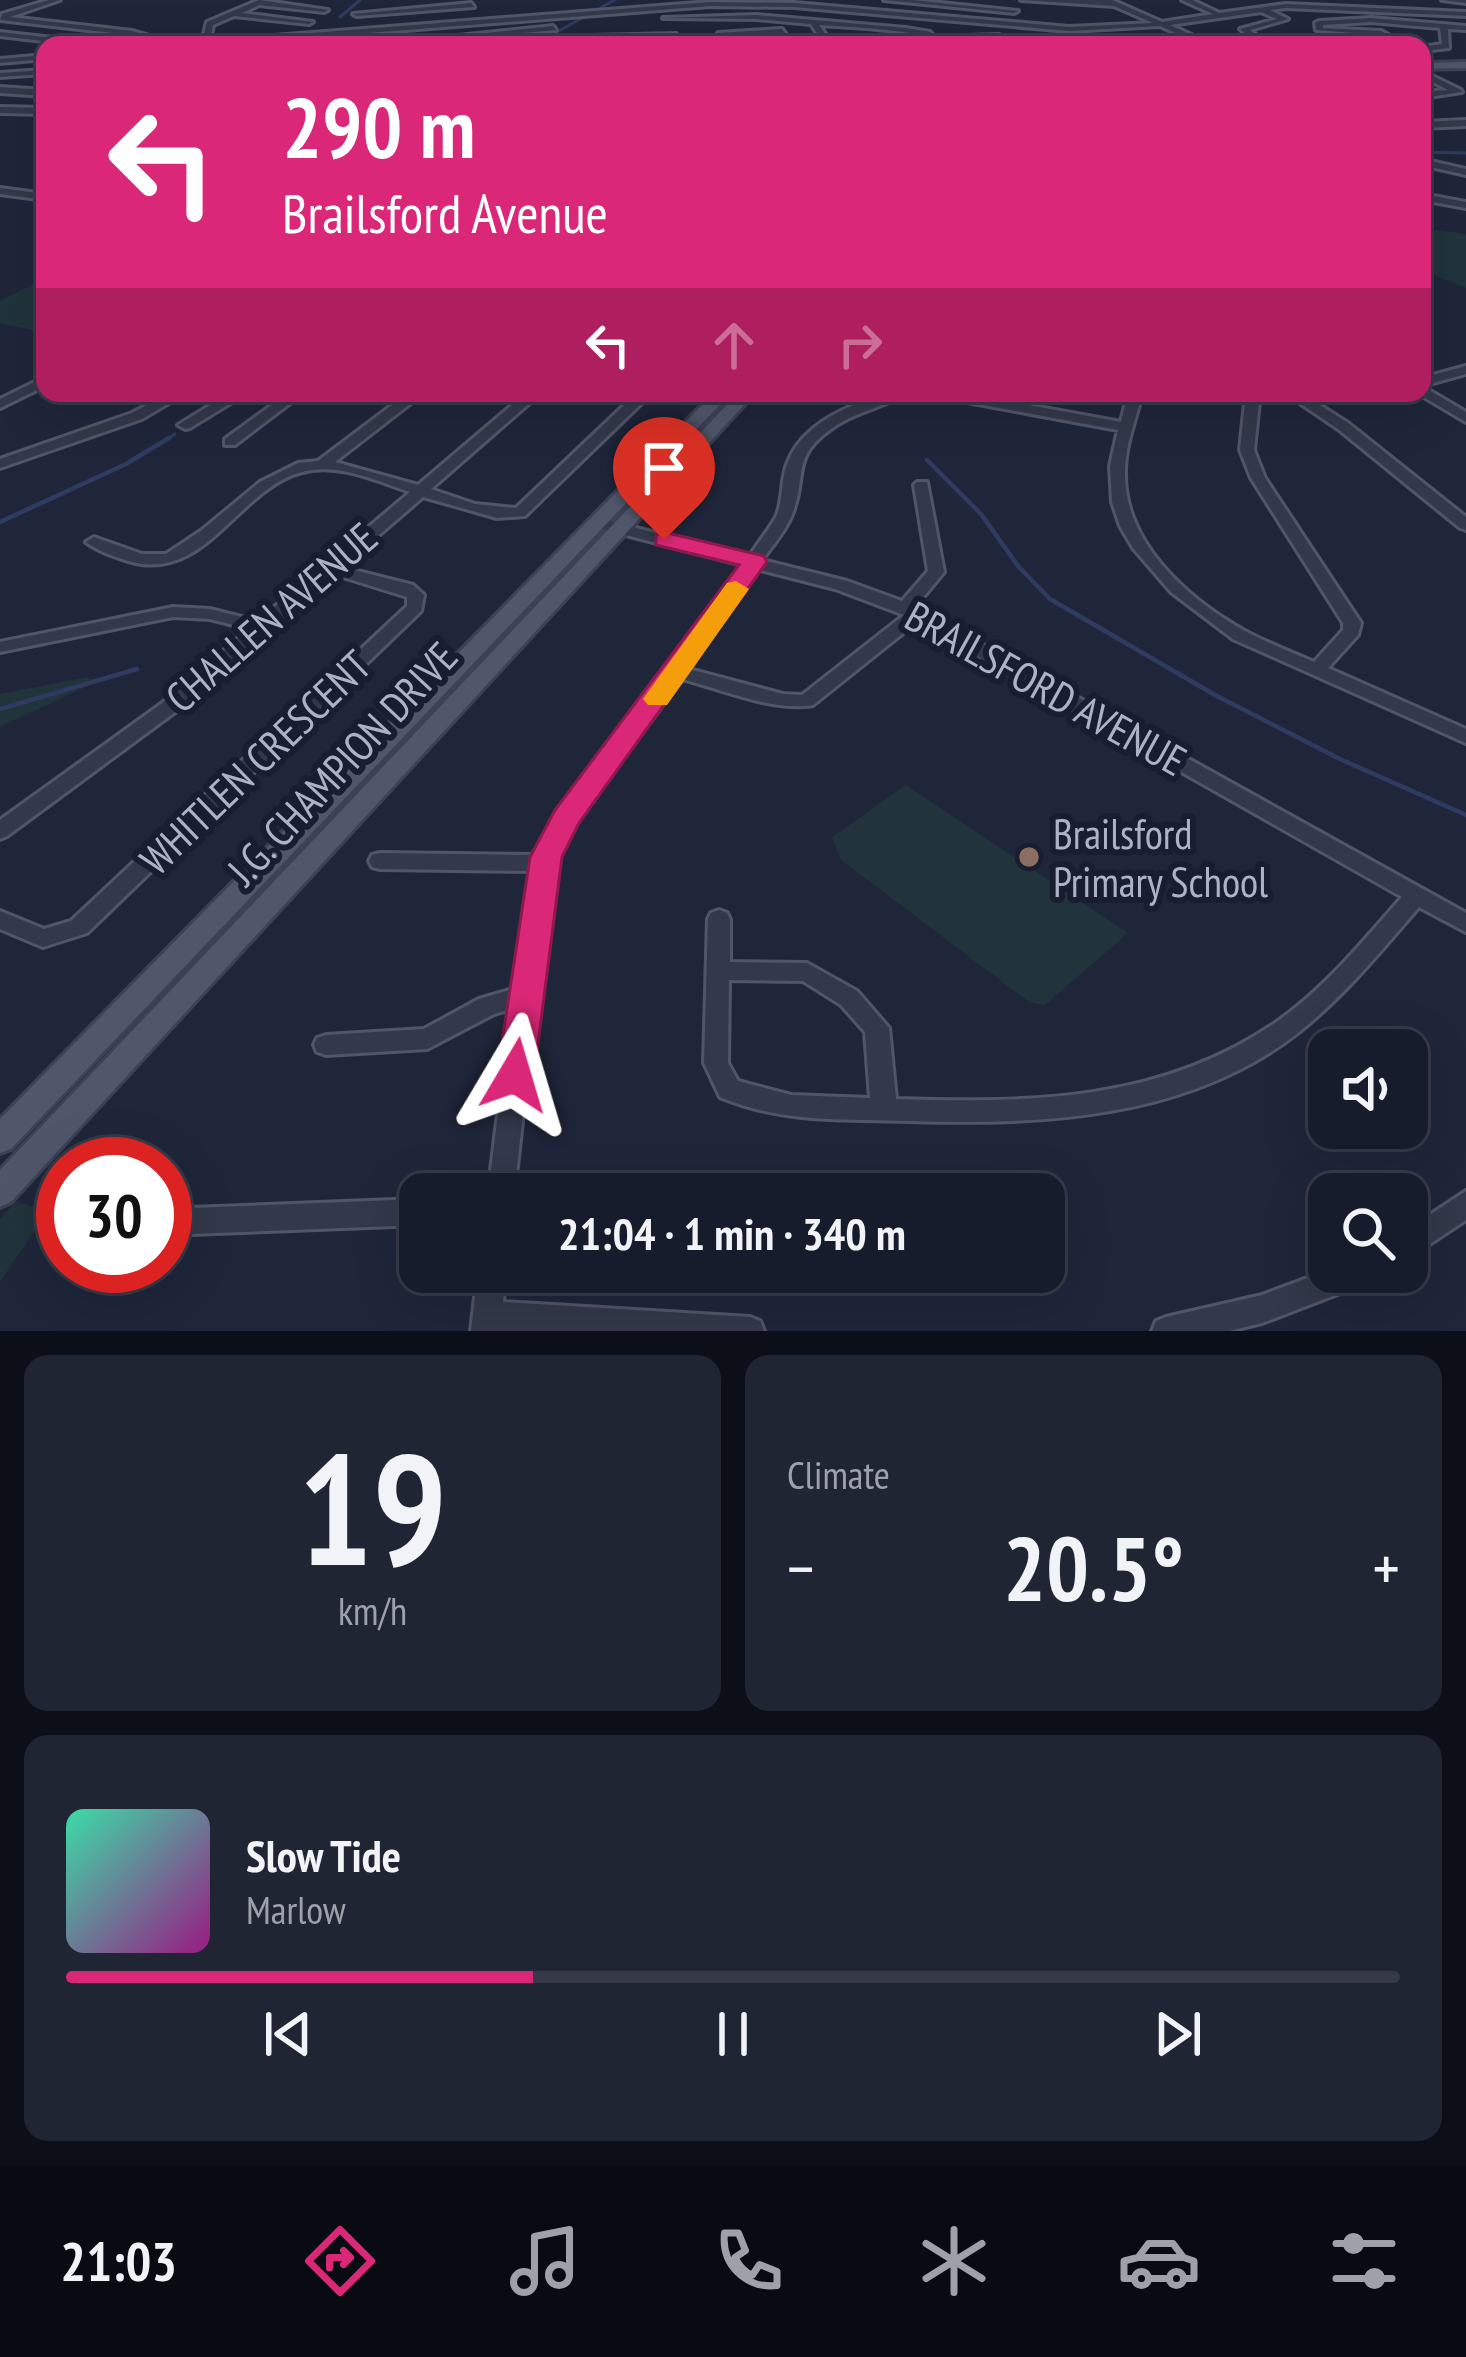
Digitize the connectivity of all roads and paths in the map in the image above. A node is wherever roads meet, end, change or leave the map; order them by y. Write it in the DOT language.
graph roads {
  1 [pos="56,0"];
  2 [pos="429,0"];
  3 [pos="489,0"];
  4 [pos="888,0"];
  5 [pos="1024,0"];
  6 [pos="1186,0"];
  7 [pos="1421,0"];
  8 [pos="1446,0"];
  9 [pos="903,1"];
  10 [pos="1466,1"];
  11 [pos="261,2"];
  12 [pos="469,2"];
  13 [pos="741,2"];
  14 [pos="1110,2"];
  15 [pos="560,3"];
  16 [pos="951,3"];
  17 [pos="1065,4"];
  18 [pos="663,6"];
  19 [pos="1258,9"];
  20 [pos="324,10"];
  21 [pos="1014,11"];
  22 [pos="1423,11"];
  23 [pos="390,12"];
  24 [pos="230,14"];
  25 [pos="357,14"];
  26 [pos="1221,14"];
  27 [pos="1466,14"];
  28 [pos="556,15"];
  29 [pos="715,16"];
  30 [pos="0,17"];
  31 [pos="667,18"];
  32 [pos="1056,18"];
  33 [pos="484,21"];
  34 [pos="813,21"];
  35 [pos="1382,21"];
  36 [pos="309,22"];
  37 [pos="1162,24"];
  38 [pos="1004,25"];
  39 [pos="426,26"];
  40 [pos="865,26"];
  41 [pos="1444,26"];
  42 [pos="1466,28"];
  43 [pos="1072,29"];
  44 [pos="782,31"];
  45 [pos="722,33"];
  46 [pos="1381,33"];
  47 [pos="0,34"];
  48 [pos="553,34"];
  49 [pos="872,35"];
  50 [pos="139,36"];
  51 [pos="206,36"];
  52 [pos="303,36"];
  53 [pos="432,36"];
  54 [pos="524,36"];
  55 [pos="549,36"];
  56 [pos="588,36"];
  57 [pos="672,36"];
  58 [pos="724,36"];
  59 [pos="823,36"];
  60 [pos="925,36"];
  61 [pos="1074,36"];
  62 [pos="1189,36"];
  63 [pos="1253,36"];
  64 [pos="1386,36"];
  65 [pos="36,38"];
  66 [pos="1431,48"];
  67 [pos="36,58"];
  68 [pos="0,61"];
  69 [pos="1466,65"];
  70 [pos="1431,68"];
  71 [pos="36,73"];
  72 [pos="1431,75"];
  73 [pos="0,76"];
  74 [pos="0,90"];
  75 [pos="36,92"];
  76 [pos="1431,94"];
  77 [pos="0,110"];
  78 [pos="36,111"];
  79 [pos="1466,123"];
  80 [pos="1445,124"];
  81 [pos="1431,125"];
  82 [pos="1466,136"];
  83 [pos="1431,164"];
  84 [pos="1466,172"];
  85 [pos="3,193"];
  86 [pos="36,196"];
  87 [pos="1431,198"];
  88 [pos="1466,205"];
  89 [pos="1466,370"];
  90 [pos="1431,383"];
  91 [pos="36,386"];
  92 [pos="1431,393"];
  93 [pos="162,402"];
  94 [pos="225,402"];
  95 [pos="284,402"];
  96 [pos="405,402"];
  97 [pos="523,402"];
  98 [pos="636,402"];
  99 [pos="715,402"];
  100 [pos="738,402"];
  101 [pos="881,402"];
  102 [pos="990,402"];
  103 [pos="1131,402"];
  104 [pos="1251,402"];
  105 [pos="1306,402"];
  106 [pos="0,404"];
  107 [pos="1466,418"];
  108 [pos="185,425"];
  109 [pos="1127,427"];
  110 [pos="230,442"];
  111 [pos="0,464"];
  112 [pos="322,465"];
  113 [pos="922,485"];
  114 [pos="421,488"];
  115 [pos="1466,524"];
  116 [pos="608,526"];
  117 [pos="94,542"];
  118 [pos="755,562"];
  119 [pos="329,568"];
  120 [pos="910,611"];
  121 [pos="260,628"];
  122 [pos="0,646"];
  123 [pos="1316,670"];
  124 [pos="678,672"];
  125 [pos="1466,737"];
  126 [pos="0,831"];
  127 [pos="380,861"];
  128 [pos="545,863"];
  129 [pos="1415,895"];
  130 [pos="719,919"];
  131 [pos="0,920"];
  132 [pos="1466,923"];
  133 [pos="718,971"];
  134 [pos="525,995"];
  135 [pos="326,1045"];
  136 [pos="884,1109"];
  137 [pos="0,1142"];
  138 [pos="29,1160"];
  139 [pos="504,1173"];
  140 [pos="0,1192"];
  141 [pos="1466,1204"];
  142 [pos="399,1213"];
  143 [pos="192,1221"];
  144 [pos="1428,1231"];
  145 [pos="1308,1291"];
  146 [pos="490,1293"];
  147 [pos="486,1323"];
  148 [pos="750,1331"];
  149 [pos="1166,1331"];
  1 -- 30 [label="street"];
  2 -- 23 [label="street"];
  3 -- 12 [label="street"];
  4 -- 9 [label="street"];
  5 -- 17 [label="street"];
  5 -- 21 [label="street"];
  6 -- 26 [label="street"];
  7 -- 22 [label="street"];
  8 -- 10 [label="street"];
  9 -- 16 [label="street"];
  11 -- 20 [label="street"];
  11 -- 24 [label="street"];
  12 -- 23 [label="street"];
  12 -- 33 [label="street"];
  13 -- 18 [label="street"];
  13 -- 38 [label="street"];
  14 -- 17 [label="street"];
  14 -- 37 [label="street"];
  15 -- 28 [label="street"];
  16 -- 21 [label="street"];
  17 -- 32 [label="street"];
  18 -- 28 [label="street"];
  18 -- 31 [label="street"];
  19 -- 22 [label="street"];
  19 -- 26 [label="street"];
  19 -- 63 [label="street"];
  21 -- 38 [label="street"];
  22 -- 27 [label="street"];
  23 -- 25 [label="street"];
  24 -- 36 [label="street"];
  24 -- 51 [label="street"];
  26 -- 37 [label="street"];
  28 -- 33 [label="street"];
  29 -- 31 [label="street"];
  29 -- 34 [label="street"];
  29 -- 45 [label="street"];
  30 -- 50 [label="street"];
  31 -- 57 [label="street"];
  33 -- 39 [label="street"];
  34 -- 40 [label="street"];
  34 -- 59 [label="street"];
  35 -- 41 [label="street"];
  35 -- 46 [label="street"];
  35 -- 46 [label="street"];
  37 -- 43 [label="street"];
  37 -- 62 [label="street"];
  38 -- 43 [label="street"];
  39 -- 52 [label="street"];
  39 -- 53 [label="street"];
  40 -- 49 [label="street"];
  40 -- 60 [label="street"];
  41 -- 42 [label="street"];
  41 -- 66 [label="street"];
  43 -- 61 [label="street"];
  44 -- 45 [label="street"];
  45 -- 58 [label="street"];
  46 -- 64 [label="street"];
  47 -- 65 [label="street"];
  48 -- 54 [label="street"];
  48 -- 55 [label="street"];
  48 -- 56 [label="street"];
  67 -- 68 [label="street"];
  69 -- 70 [label="main road"];
  71 -- 73 [label="street"];
  72 -- 76 [label="street"];
  74 -- 75 [label="street"];
  77 -- 78 [label="street"];
  79 -- 80 [label="street"];
  80 -- 81 [label="street"];
  80 -- 82 [label="street"];
  83 -- 84 [label="street"];
  85 -- 86 [label="street"];
  87 -- 88 [label="street"];
  89 -- 90 [label="street"];
  91 -- 106 [label="street"];
  92 -- 107 [label="street"];
  93 -- 111 [label="street"];
  94 -- 108 [label="street"];
  95 -- 110 [label="street"];
  96 -- 112 [label="street"];
  97 -- 114 [label="street, CHALLEN AVENUE"];
  98 -- 114 [label="street"];
  99 -- 116 [label="main road, J.G. CHAMPION DRIVE"];
  100 -- 116 [label="main road, J.G. CHAMPION DRIVE"];
  101 -- 118 [label="street"];
  102 -- 109 [label="street"];
  103 -- 109 [label="street"];
  104 -- 123 [label="street"];
  105 -- 115 [label="street"];
  109 -- 123 [label="street"];
  112 -- 114 [label="street"];
  112 -- 117 [label="street"];
  113 -- 120 [label="street"];
  114 -- 119 [label="street, CHALLEN AVENUE"];
  116 -- 118 [label="street, BRAILSFORD AVENUE"];
  116 -- 137 [label="main road, J.G. CHAMPION DRIVE"];
  116 -- 138 [label="main road, J.G. CHAMPION DRIVE"];
  118 -- 120 [label="street, BRAILSFORD AVENUE"];
  118 -- 124 [label="street"];
  119 -- 121 [label="street, CHALLEN AVENUE"];
  119 -- 131 [label="street, WHITLEN CRESCENT"];
  120 -- 124 [label="street"];
  120 -- 129 [label="street, BRAILSFORD AVENUE"];
  121 -- 122 [label="street"];
  121 -- 126 [label="street, CHALLEN AVENUE"];
  123 -- 125 [label="street"];
  124 -- 128 [label="street"];
  127 -- 128 [label="street"];
  128 -- 134 [label="street"];
  129 -- 132 [label="street, BRAILSFORD AVENUE"];
  129 -- 136 [label="street"];
  130 -- 133 [label="street"];
  133 -- 136 [label="street"];
  133 -- 136 [label="street"];
  134 -- 135 [label="street"];
  134 -- 139 [label="street"];
  137 -- 138 [label="street"];
  138 -- 140 [label="main road, J.G. CHAMPION DRIVE"];
  141 -- 144 [label="street"];
  142 -- 143 [label="street"];
  145 -- 149 [label="street"];
  146 -- 147 [label="street"];
  147 -- 148 [label="street"];
}
